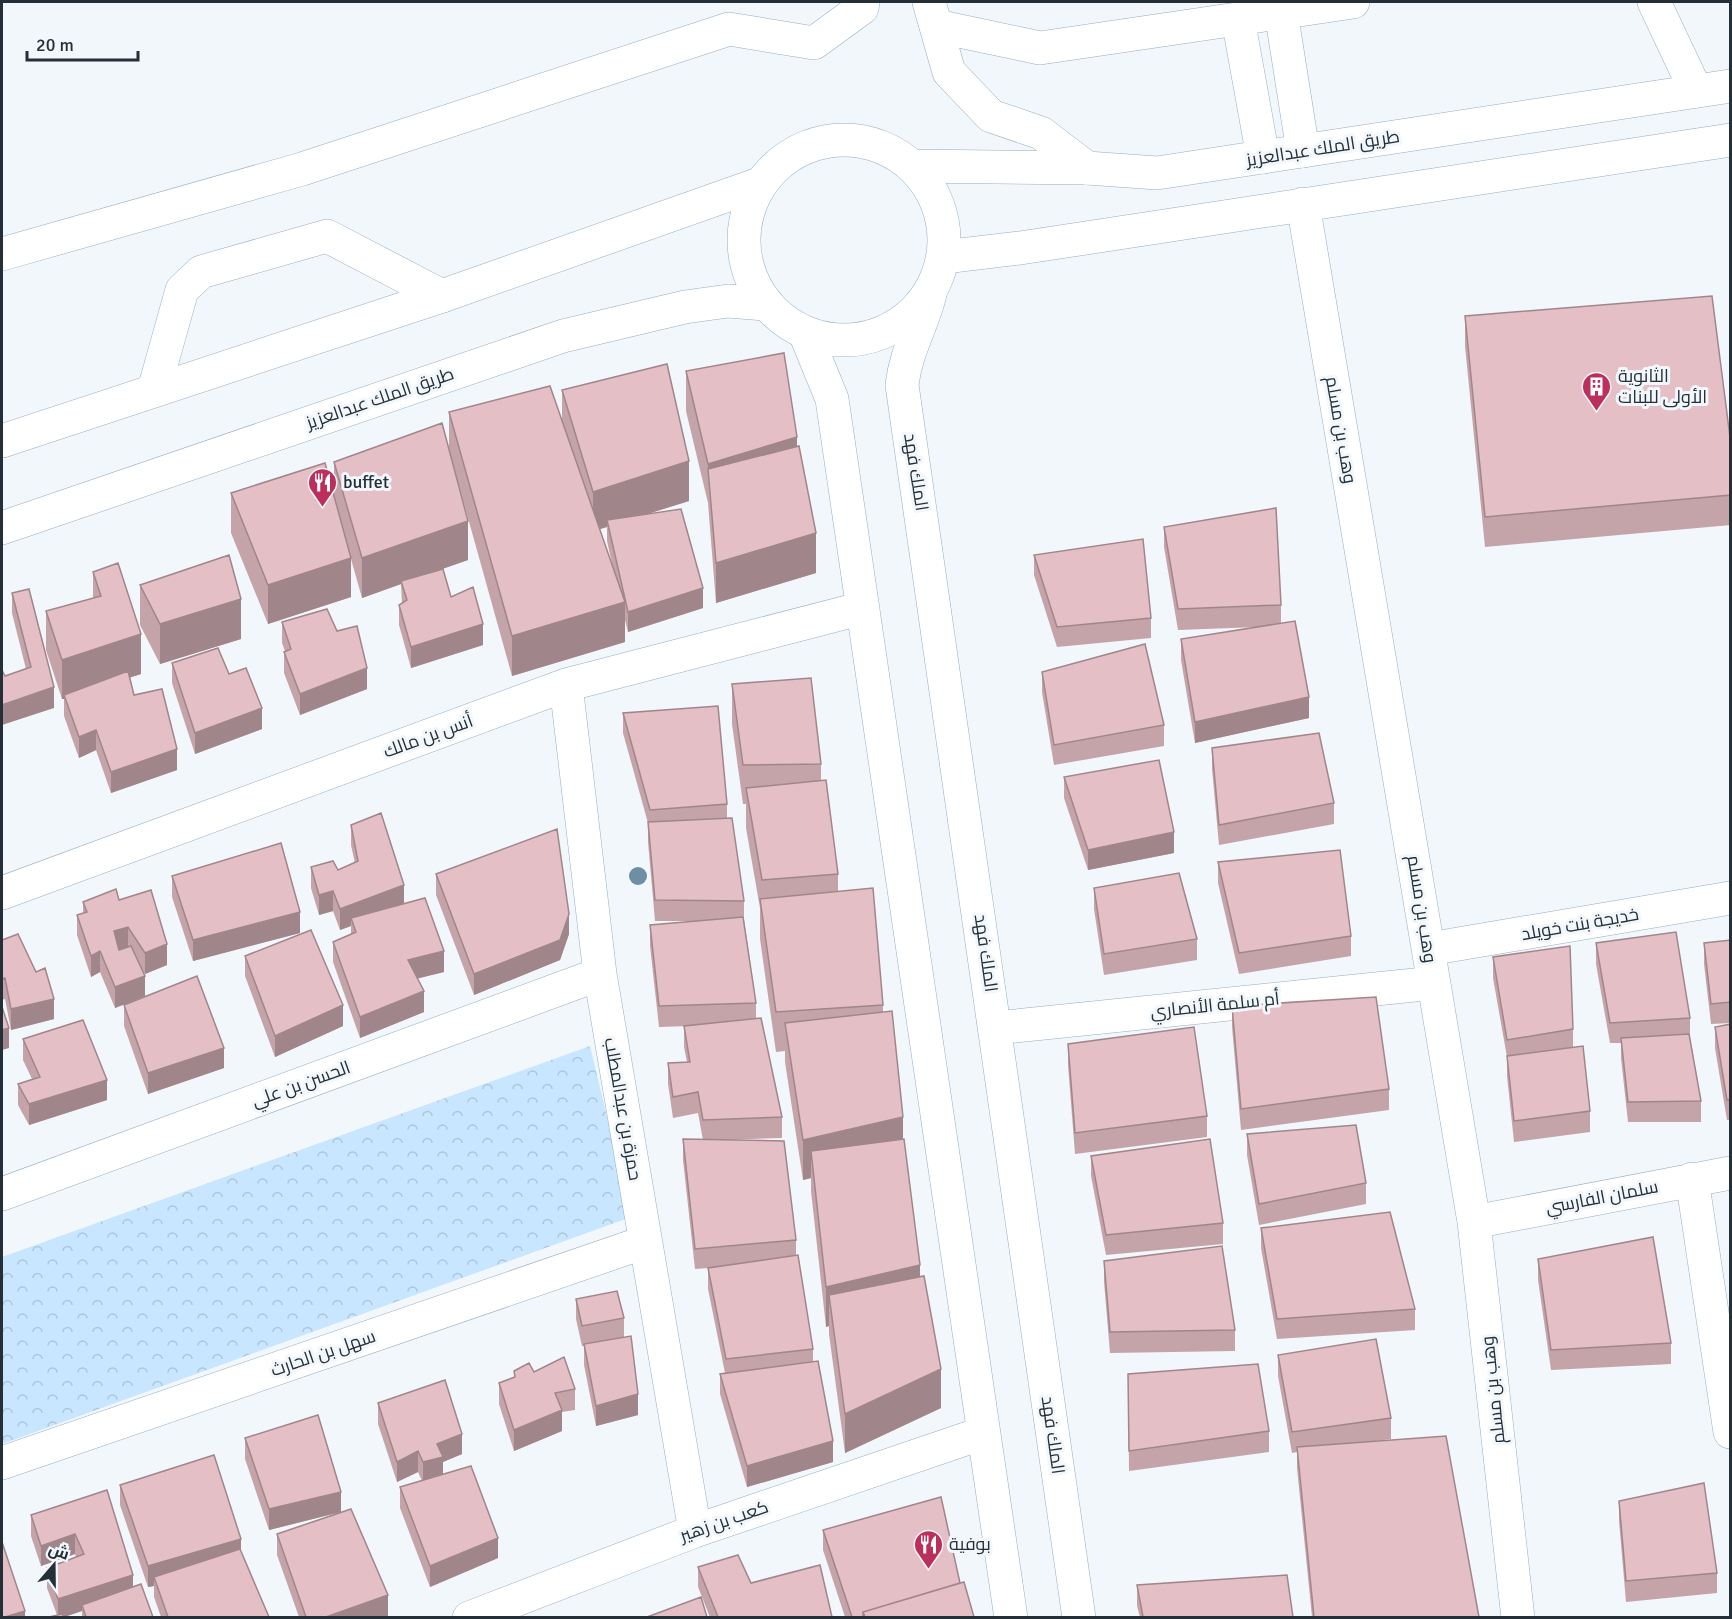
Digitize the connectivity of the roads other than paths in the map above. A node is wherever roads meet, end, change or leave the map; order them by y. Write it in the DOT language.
graph roads {
  1 [pos="863,2"];
  2 [pos="1353,2"];
  3 [pos="1654,2"];
  4 [pos="1281,12"];
  5 [pos="932,14"];
  6 [pos="1239,19"];
  7 [pos="1731,86"];
  8 [pos="1696,91"];
  9 [pos="1731,140"];
  10 [pos="1303,151"];
  11 [pos="1263,157"];
  12 [pos="912,166"];
  13 [pos="1087,168"];
  14 [pos="759,184"];
  15 [pos="1304,204"];
  16 [pos="2,254"];
  17 [pos="944,257"];
  18 [pos="930,294"];
  19 [pos="442,296"];
  20 [pos="766,304"];
  21 [pos="805,333"];
  22 [pos="154,390"];
  23 [pos="2,441"];
  24 [pos="2,528"];
  25 [pos="862,608"];
  26 [pos="567,685"];
  27 [pos="2,893"];
  28 [pos="1731,898"];
  29 [pos="1429,949"];
  30 [pos="600,974"];
  31 [pos="1434,983"];
  32 [pos="996,1028"];
  33 [pos="1731,1173"];
  34 [pos="1692,1179"];
  35 [pos="2,1194"];
  36 [pos="1474,1222"];
  37 [pos="645,1242"];
  38 [pos="1731,1432"];
  39 [pos="983,1433"];
  40 [pos="2,1463"];
  41 [pos="695,1531"];
  42 [pos="469,1617"];
  43 [pos="1011,1617"];
  44 [pos="1079,1617"];
  45 [pos="1518,1617"];
  1 -- 16 [label="street"];
  2 -- 4 [label="street"];
  3 -- 8 [label="street"];
  4 -- 6 [label="street"];
  4 -- 10 [label="street"];
  5 -- 6 [label="street"];
  5 -- 13 [label="street"];
  6 -- 11 [label="street"];
  7 -- 8 [label="street, طريق الملك عبدالعزيز"];
  8 -- 10 [label="street, طريق الملك عبدالعزيز"];
  9 -- 15 [label="street"];
  10 -- 11 [label="street, طريق الملك عبدالعزيز"];
  11 -- 13 [label="street, طريق الملك عبدالعزيز"];
  12 -- 13 [label="street, طريق الملك عبدالعزيز"];
  12 -- 14 [label="street"];
  12 -- 17 [label="street"];
  14 -- 19 [label="street"];
  14 -- 20 [label="street"];
  15 -- 17 [label="street"];
  15 -- 29 [label="street, وهب بن مسلم"];
  17 -- 18 [label="street"];
  18 -- 21 [label="street"];
  18 -- 32 [label="street, الملك فهد"];
  19 -- 22 [label="street"];
  19 -- 22 [label="street"];
  20 -- 21 [label="street"];
  20 -- 24 [label="street, طريق الملك عبدالعزيز"];
  21 -- 25 [label="street"];
  22 -- 23 [label="street"];
  25 -- 26 [label="street, أنس بن مالك"];
  25 -- 39 [label="street"];
  26 -- 27 [label="street, أنس بن مالك"];
  26 -- 30 [label="street, حمزة بن عبدالمطلب"];
  28 -- 29 [label="street, خديجة بنت خويلد"];
  29 -- 31 [label="street, وهب بن مسلم"];
  30 -- 35 [label="street, الحسن بن علي"];
  30 -- 37 [label="street, حمزة بن عبدالمطلب"];
  31 -- 32 [label="street, أم سلمة الأنصاري"];
  31 -- 36 [label="street, وهب بن مسلم"];
  32 -- 44 [label="street, الملك فهد"];
  33 -- 34 [label="street, سلمان الفارسي"];
  34 -- 36 [label="street, سلمان الفارسي"];
  34 -- 38 [label="street"];
  36 -- 45 [label="street, وهب بن مسلم"];
  37 -- 40 [label="street, سهل بن الحارث"];
  37 -- 41 [label="street, حمزة بن عبدالمطلب"];
  39 -- 41 [label="street, كعب بن زهير"];
  39 -- 43 [label="street"];
  41 -- 42 [label="street, كعب بن زهير"];
}
